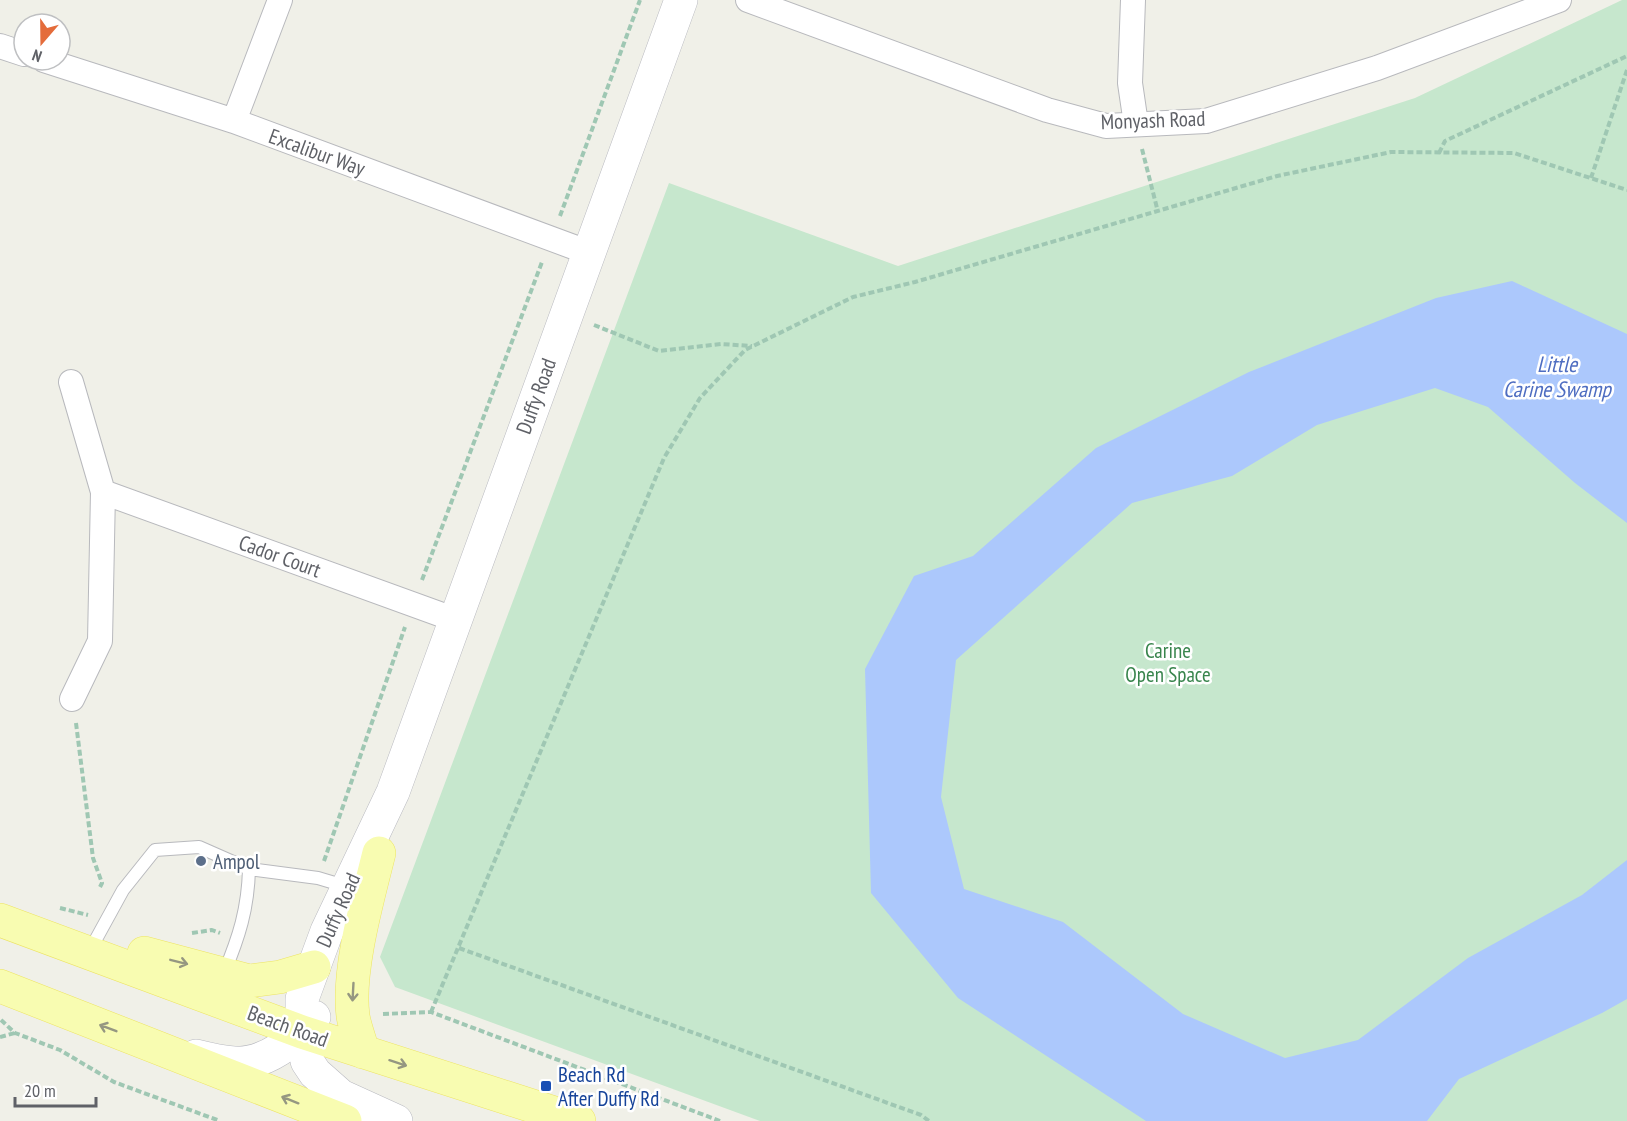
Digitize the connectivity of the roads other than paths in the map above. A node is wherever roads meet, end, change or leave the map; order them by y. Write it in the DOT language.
graph roads {
  1 [pos="280,0"];
  2 [pos="681,0"];
  3 [pos="748,0"];
  4 [pos="1133,0"];
  5 [pos="1559,0"];
  6 [pos="72,69"];
  7 [pos="234,121"];
  8 [pos="1136,124"];
  9 [pos="587,252"];
  10 [pos="71,382"];
  11 [pos="103,492"];
  12 [pos="456,620"];
  13 [pos="72,699"];
  14 [pos="393,792"];
  15 [pos="380,853"];
  16 [pos="249,869"];
  17 [pos="333,883"];
  18 [pos="0,918"];
  19 [pos="93,928"];
  20 [pos="314,967"];
  21 [pos="224,974"];
  22 [pos="0,986"];
  23 [pos="302,1032"];
  24 [pos="163,1049"];
  25 [pos="363,1052"];
  26 [pos="345,1121"];
  27 [pos="396,1121"];
  28 [pos="579,1121"];
  1 -- 7 [label="street"];
  2 -- 9 [label="main road, Duffy Road"];
  3 -- 8 [label="street, Monyash Road"];
  4 -- 8 [label="street"];
  5 -- 8 [label="street, Monyash Road"];
  6 -- 7 [label="street, Excalibur Way"];
  7 -- 9 [label="street, Excalibur Way"];
  9 -- 12 [label="main road, Duffy Road"];
  10 -- 11 [label="street"];
  11 -- 12 [label="street, Cador Court"];
  11 -- 13 [label="street"];
  12 -- 14 [label="main road, Duffy Road"];
  14 -- 15 [label="main road, Duffy Road"];
  14 -- 17 [label="main road, Duffy Road"];
  15 -- 23 [label="main road, Duffy Road"];
  15 -- 25 [label="main road, one-way"];
  16 -- 17 [label="lane"];
  16 -- 19 [label="lane"];
  16 -- 21 [label="lane"];
  17 -- 20 [label="main road, Duffy Road"];
  18 -- 19 [label="main road"];
  18 -- 23 [label="main road, Beach Road"];
  19 -- 21 [label="main road, one-way"];
  20 -- 21 [label="main road"];
  20 -- 23 [label="main road, Duffy Road"];
  24 -- 22 [label="main road, one-way"];
  23 -- 24 [label="main road, Duffy Road"];
  23 -- 25 [label="main road, Beach Road"];
  23 -- 27 [label="main road, Duffy Road"];
  26 -- 24 [label="main road, one-way"];
  25 -- 28 [label="main road, Beach Road, one-way"];
}
